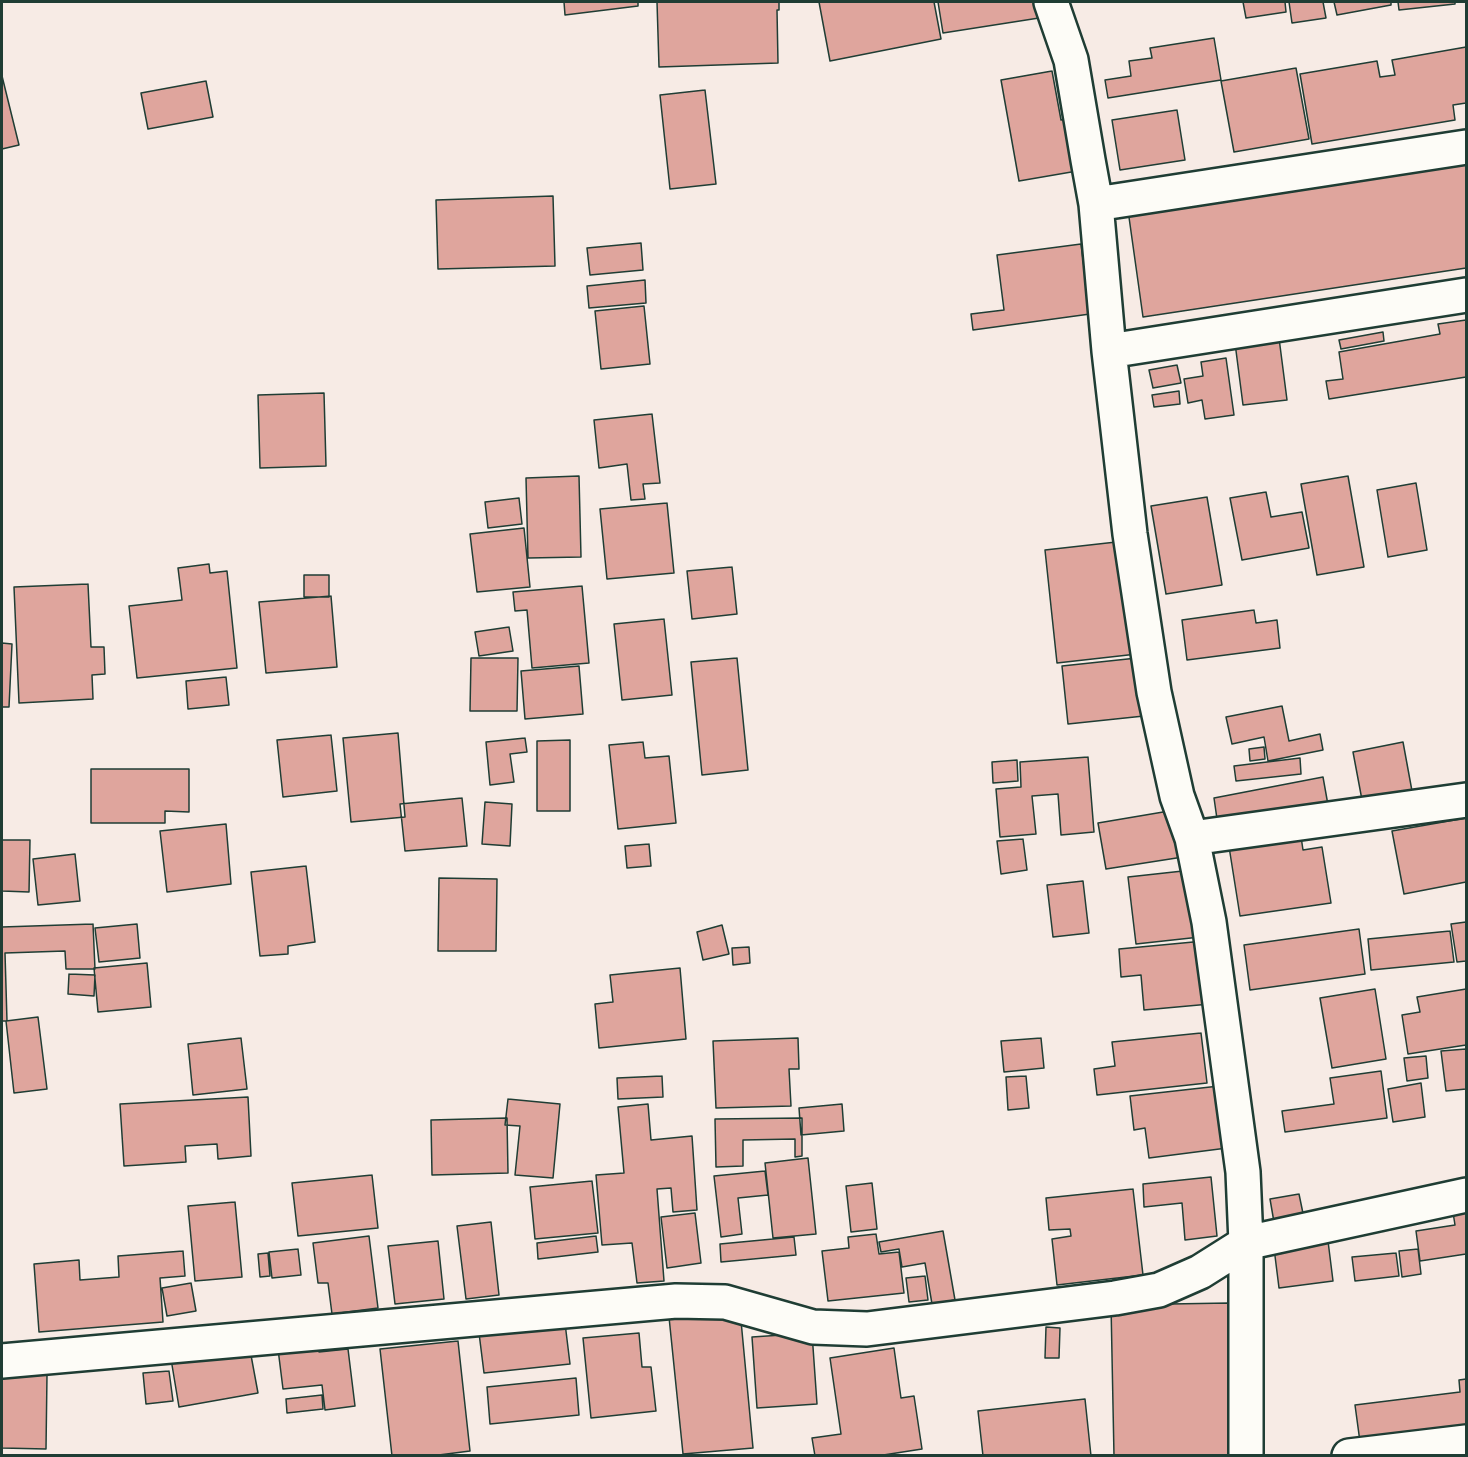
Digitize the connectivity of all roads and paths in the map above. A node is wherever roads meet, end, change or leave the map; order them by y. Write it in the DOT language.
graph roads {
  1 [pos="1051,2"];
  2 [pos="1467,147"];
  3 [pos="1096,204"];
  4 [pos="1467,295"];
  5 [pos="1109,351"];
  6 [pos="1467,800"];
  7 [pos="1192,838"];
  8 [pos="1467,1196"];
  9 [pos="1246,1243"];
  10 [pos="2,1361"];
  11 [pos="1467,1442"];
  12 [pos="1246,1455"];
  13 [pos="1349,1455"];
  1 -- 3 [label="street"];
  2 -- 3 [label="street"];
  3 -- 5 [label="street"];
  4 -- 5 [label="street"];
  5 -- 7 [label="street"];
  6 -- 7 [label="street"];
  7 -- 9 [label="street"];
  8 -- 9 [label="street"];
  9 -- 10 [label="street"];
  9 -- 12 [label="street"];
  11 -- 13 [label="street"];
}
